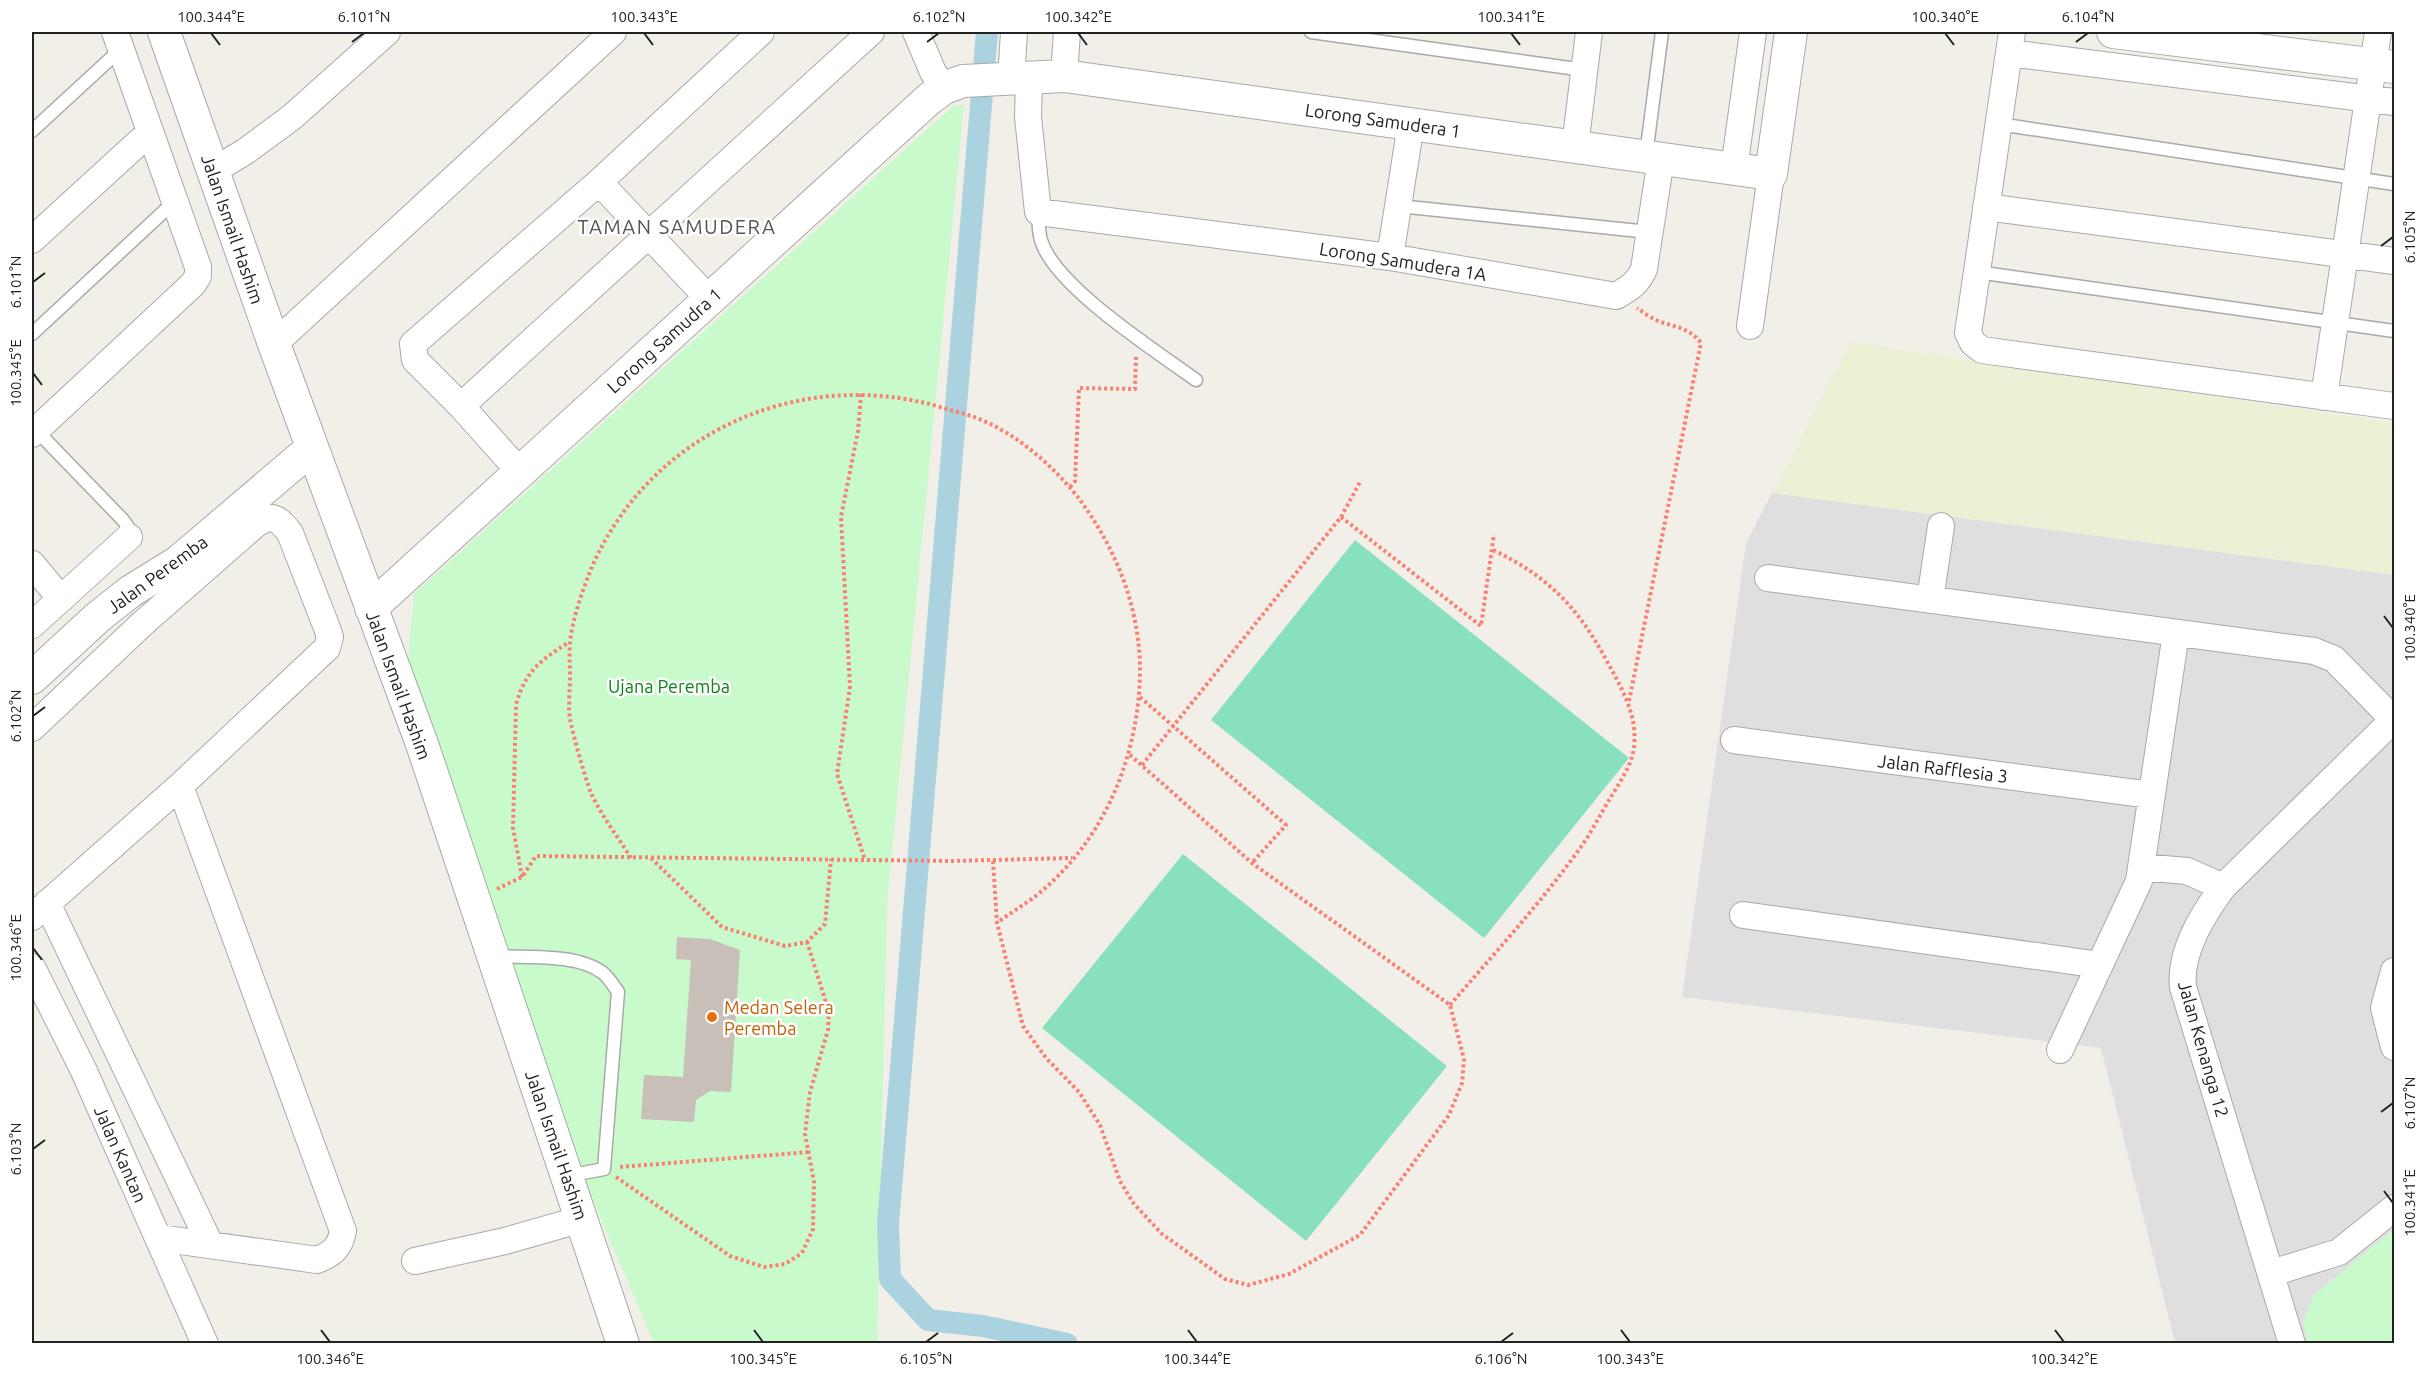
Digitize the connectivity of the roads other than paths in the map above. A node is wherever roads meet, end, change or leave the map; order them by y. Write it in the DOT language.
graph roads {
  1 [pos="164,32"];
  2 [pos="387,32"];
  3 [pos="613,32"];
  4 [pos="761,32"];
  5 [pos="871,32"];
  6 [pos="916,32"];
  7 [pos="1014,32"];
  8 [pos="1067,32"];
  9 [pos="1311,32"];
  10 [pos="1589,32"];
  11 [pos="1662,32"];
  12 [pos="1753,32"];
  13 [pos="1791,32"];
  14 [pos="2113,32"];
  15 [pos="2378,32"];
  16 [pos="118,40"];
  17 [pos="2011,42"];
  18 [pos="2384,66"];
  19 [pos="1584,70"];
  20 [pos="1064,76"];
  21 [pos="1012,79"];
  22 [pos="953,85"];
  23 [pos="2368,99"];
  24 [pos="2394,102"];
  25 [pos="1411,124"];
  26 [pos="1999,124"];
  27 [pos="32,131"];
  28 [pos="150,132"];
  29 [pos="1575,147"];
  30 [pos="1653,157"];
  31 [pos="1734,168"];
  32 [pos="213,171"];
  33 [pos="1771,174"];
  34 [pos="2357,179"];
  35 [pos="598,182"];
  36 [pos="2394,184"];
  37 [pos="174,202"];
  38 [pos="1399,206"];
  39 [pos="1986,207"];
  40 [pos="1038,212"];
  41 [pos="1649,232"];
  42 [pos="650,234"];
  43 [pos="32,240"];
  44 [pos="2345,255"];
  45 [pos="1390,258"];
  46 [pos="2394,261"];
  47 [pos="1977,273"];
  48 [pos="709,299"];
  49 [pos="2335,323"];
  50 [pos="1750,326"];
  51 [pos="2394,331"];
  52 [pos="32,334"];
  53 [pos="274,344"];
  54 [pos="1196,380"];
  55 [pos="2324,396"];
  56 [pos="2394,405"];
  57 [pos="461,406"];
  58 [pos="34,432"];
  59 [pos="312,448"];
  60 [pos="520,472"];
  61 [pos="1941,526"];
  62 [pos="129,537"];
  63 [pos="32,564"];
  64 [pos="1768,578"];
  65 [pos="61,599"];
  66 [pos="1930,600"];
  67 [pos="371,608"];
  68 [pos="32,625"];
  69 [pos="2175,633"];
  70 [pos="32,678"];
  71 [pos="2394,719"];
  72 [pos="32,728"];
  73 [pos="1734,740"];
  74 [pos="180,786"];
  75 [pos="2151,795"];
  76 [pos="2141,867"];
  77 [pos="2223,887"];
  78 [pos="39,910"];
  79 [pos="1743,915"];
  80 [pos="493,956"];
  81 [pos="2100,965"];
  82 [pos="32,967"];
  83 [pos="2394,971"];
  84 [pos="2394,1047"];
  85 [pos="2060,1050"];
  86 [pos="567,1176"];
  87 [pos="2394,1208"];
  88 [pos="582,1219"];
  89 [pos="159,1238"];
  90 [pos="210,1244"];
  91 [pos="415,1261"];
  92 [pos="2272,1273"];
  93 [pos="205,1344"];
  94 [pos="623,1344"];
  95 [pos="2292,1344"];
  1 -- 32 [label="street, Jalan Ismail Hashim"];
  2 -- 32 [label="street"];
  3 -- 53 [label="street"];
  4 -- 35 [label="street"];
  5 -- 42 [label="street"];
  6 -- 22 [label="street"];
  7 -- 21 [label="street"];
  8 -- 20 [label="street"];
  9 -- 19 [label="lane"];
  10 -- 19 [label="street"];
  11 -- 30 [label="lane"];
  12 -- 31 [label="street"];
  13 -- 33 [label="street"];
  14 -- 18 [label="street"];
  15 -- 18 [label="street"];
  16 -- 27 [label="lane"];
  16 -- 28 [label="street"];
  17 -- 23 [label="street"];
  17 -- 26 [label="street"];
  18 -- 23 [label="street"];
  19 -- 29 [label="street"];
  20 -- 21 [label="street, Lorong Samudera 1"];
  20 -- 25 [label="street, Lorong Samudera 1"];
  21 -- 22 [label="street, Lorong Samudera 1"];
  21 -- 40 [label="street"];
  22 -- 48 [label="street, Lorong Samudra 1"];
  23 -- 24 [label="street"];
  23 -- 34 [label="street"];
  25 -- 29 [label="street, Lorong Samudera 1"];
  25 -- 38 [label="street"];
  26 -- 34 [label="lane"];
  26 -- 39 [label="street"];
  28 -- 37 [label="street"];
  28 -- 43 [label="street"];
  29 -- 30 [label="street, Lorong Samudera 1"];
  30 -- 31 [label="street, Lorong Samudera 1"];
  30 -- 41 [label="street"];
  31 -- 33 [label="street, Lorong Samudera 1"];
  32 -- 53 [label="street, Jalan Ismail Hashim"];
  33 -- 50 [label="street"];
  34 -- 36 [label="lane"];
  34 -- 44 [label="street"];
  35 -- 42 [label="street"];
  35 -- 57 [label="street"];
  37 -- 52 [label="lane"];
  37 -- 58 [label="street"];
  38 -- 41 [label="lane"];
  38 -- 45 [label="street"];
  39 -- 44 [label="street"];
  39 -- 47 [label="street"];
  40 -- 45 [label="street, Lorong Samudera 1A"];
  40 -- 54 [label="lane"];
  41 -- 45 [label="street, Lorong Samudera 1A"];
  42 -- 48 [label="street"];
  42 -- 57 [label="street"];
  44 -- 46 [label="street"];
  44 -- 49 [label="street"];
  47 -- 49 [label="lane"];
  47 -- 55 [label="street"];
  48 -- 60 [label="street, Lorong Samudra 1"];
  49 -- 51 [label="lane"];
  49 -- 55 [label="street"];
  53 -- 59 [label="street, Jalan Ismail Hashim"];
  55 -- 56 [label="street"];
  57 -- 60 [label="street"];
  58 -- 62 [label="lane"];
  59 -- 67 [label="street, Jalan Ismail Hashim"];
  59 -- 70 [label="street, Jalan Peremba"];
  60 -- 67 [label="street, Lorong Samudra 1"];
  61 -- 66 [label="street"];
  62 -- 65 [label="street"];
  63 -- 65 [label="street"];
  64 -- 66 [label="street"];
  65 -- 68 [label="street"];
  66 -- 69 [label="street"];
  67 -- 80 [label="street, Jalan Ismail Hashim"];
  69 -- 71 [label="street"];
  69 -- 75 [label="street"];
  71 -- 77 [label="street, Jalan Kenanga 12"];
  72 -- 74 [label="street"];
  73 -- 75 [label="street, Jalan Rafflesia 3"];
  74 -- 78 [label="street"];
  74 -- 90 [label="street"];
  75 -- 76 [label="street"];
  76 -- 77 [label="street"];
  76 -- 81 [label="street"];
  77 -- 92 [label="street, Jalan Kenanga 12"];
  78 -- 90 [label="street"];
  79 -- 81 [label="street"];
  80 -- 86 [label="street, Jalan Ismail Hashim"];
  80 -- 86 [label="lane"];
  81 -- 85 [label="street"];
  82 -- 89 [label="street, Jalan Kantan"];
  83 -- 84 [label="street"];
  86 -- 88 [label="street, Jalan Ismail Hashim"];
  87 -- 92 [label="street"];
  88 -- 91 [label="street"];
  88 -- 94 [label="street, Jalan Ismail Hashim"];
  89 -- 90 [label="street"];
  89 -- 93 [label="street, Jalan Kantan"];
  92 -- 95 [label="street, Jalan Kenanga 12"];
}
